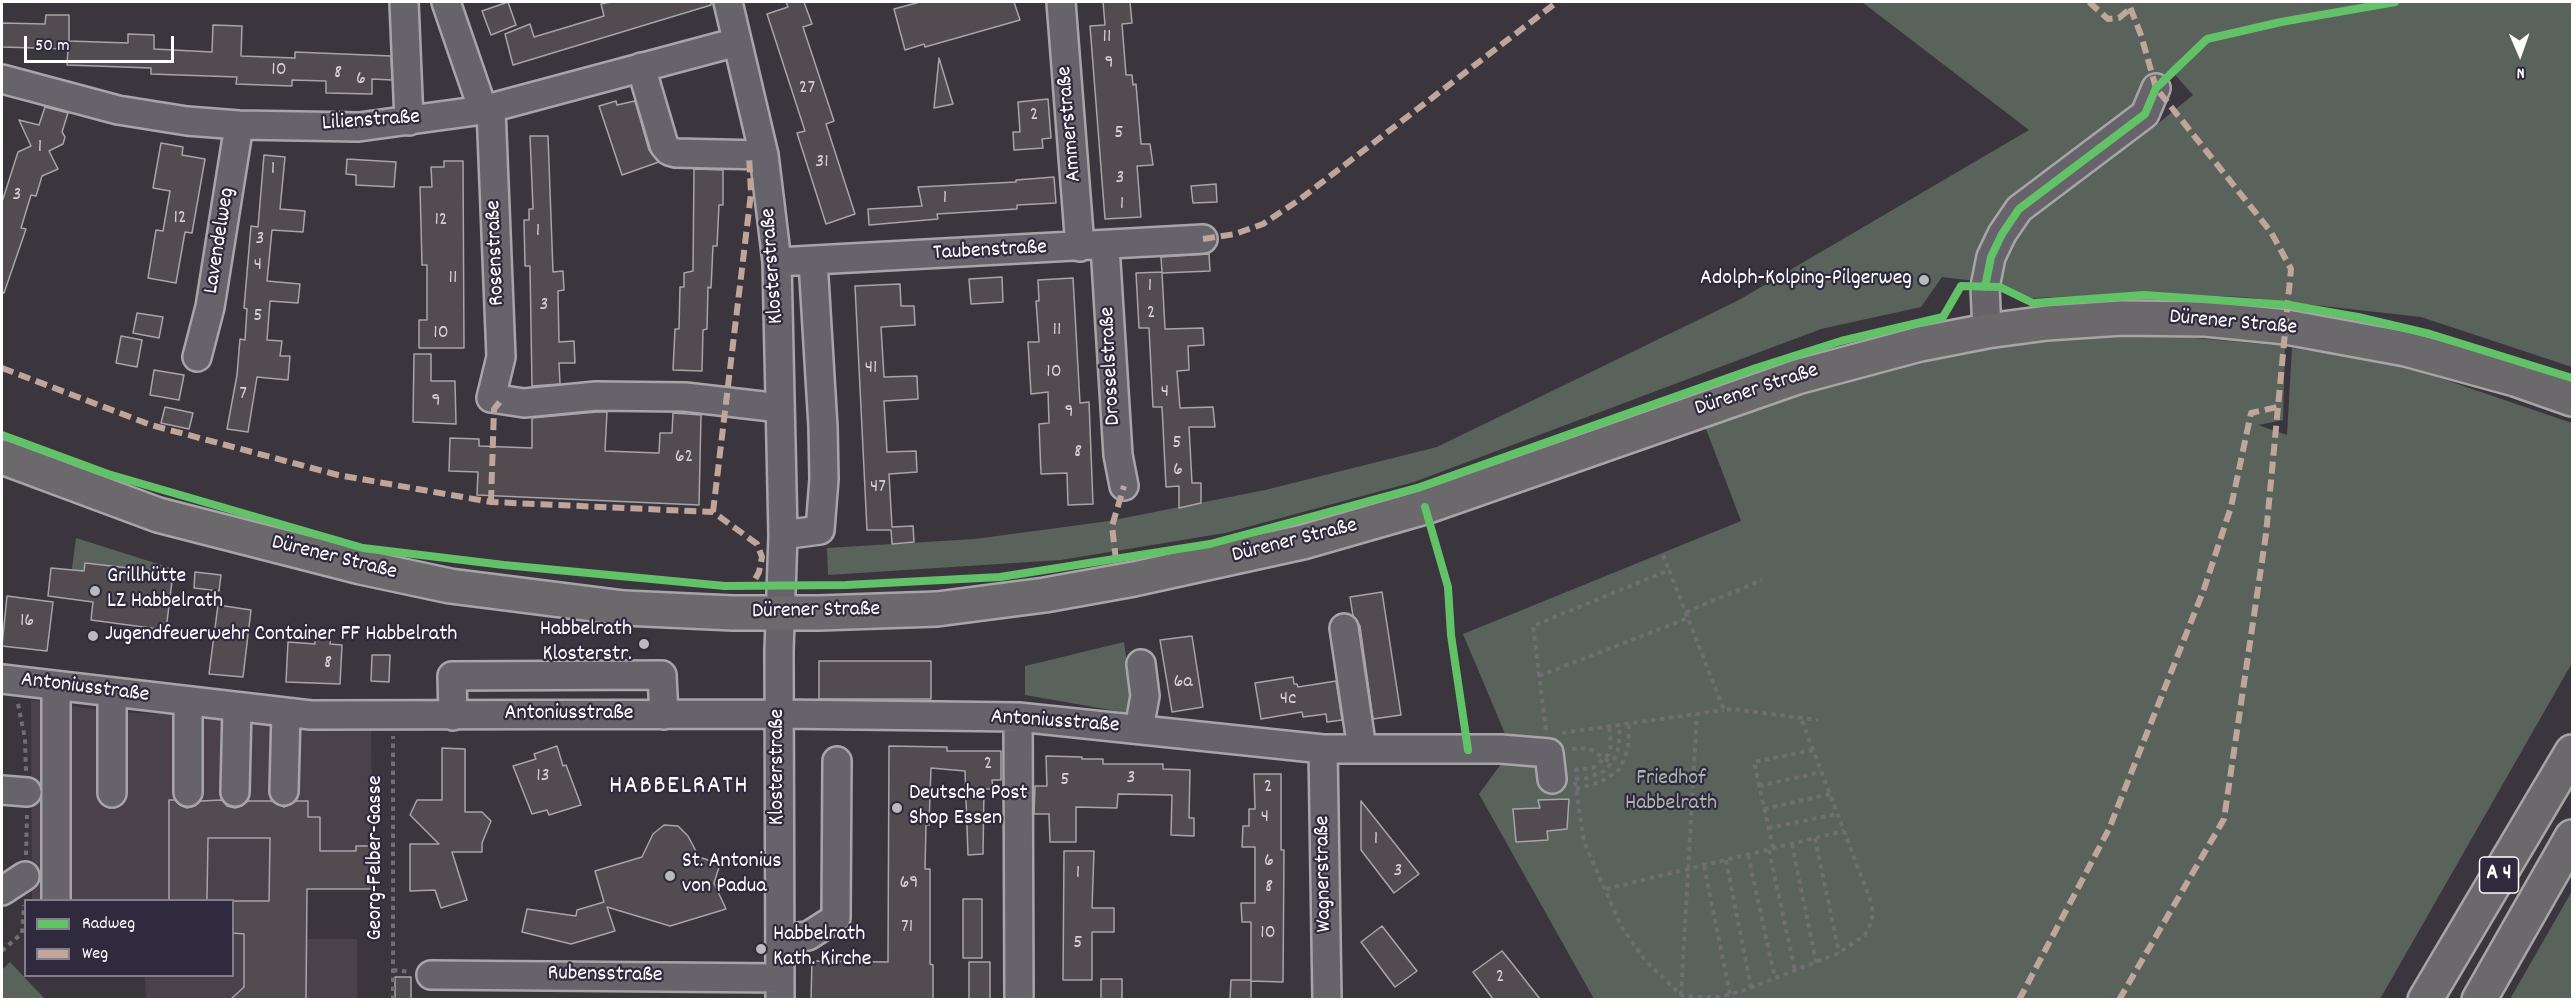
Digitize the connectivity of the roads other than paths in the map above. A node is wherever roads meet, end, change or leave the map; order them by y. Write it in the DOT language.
graph roads {
  1 [pos="404,2"];
  2 [pos="446,2"];
  3 [pos="728,2"];
  4 [pos="1060,2"];
  5 [pos="737,42"];
  6 [pos="641,68"];
  7 [pos="2,83"];
  8 [pos="2156,88"];
  9 [pos="487,109"];
  10 [pos="409,121"];
  11 [pos="239,125"];
  12 [pos="764,155"];
  13 [pos="1203,239"];
  14 [pos="1093,246"];
  15 [pos="813,261"];
  16 [pos="777,262"];
  17 [pos="1987,331"];
  18 [pos="197,357"];
  19 [pos="2572,399"];
  20 [pos="780,408"];
  21 [pos="2,457"];
  22 [pos="1124,486"];
  23 [pos="783,535"];
  24 [pos="782,613"];
  25 [pos="1344,628"];
  26 [pos="1141,664"];
  27 [pos="7,679"];
  28 [pos="56,686"];
  29 [pos="112,692"];
  30 [pos="188,701"];
  31 [pos="237,708"];
  32 [pos="286,712"];
  33 [pos="779,714"];
  34 [pos="664,715"];
  35 [pos="453,716"];
  36 [pos="1018,717"];
  37 [pos="1139,729"];
  38 [pos="1323,749"];
  39 [pos="1362,749"];
  40 [pos="2572,752"];
  41 [pos="837,761"];
  42 [pos="1564,765"];
  43 [pos="284,791"];
  44 [pos="188,792"];
  45 [pos="235,792"];
  46 [pos="112,793"];
  47 [pos="2572,837"];
  48 [pos="25,876"];
  49 [pos="2,891"];
  50 [pos="56,899"];
  51 [pos="781,939"];
  52 [pos="432,975"];
  53 [pos="780,989"];
  54 [pos="1019,999"];
  55 [pos="1327,999"];
  56 [pos="2425,999"];
  57 [pos="2479,999"];
  1 -- 10 [label="street"];
  2 -- 9 [label="street, Rosenstraße"];
  3 -- 5 [label="street, Klosterstraße"];
  4 -- 14 [label="street, Ammerstraße"];
  5 -- 6 [label="street, Lilienstraße"];
  5 -- 12 [label="street, Klosterstraße"];
  6 -- 9 [label="street, Lilienstraße"];
  6 -- 12 [label="street"];
  7 -- 11 [label="street, Lilienstraße"];
  8 -- 17 [label="street"];
  9 -- 10 [label="street, Lilienstraße"];
  9 -- 20 [label="street, Rosenstraße"];
  10 -- 11 [label="street, Lilienstraße"];
  11 -- 18 [label="street, Lavendelweg"];
  12 -- 16 [label="street, Klosterstraße"];
  13 -- 14 [label="street, Taubenstraße"];
  14 -- 15 [label="street, Taubenstraße"];
  14 -- 22 [label="street, Drosselstraße"];
  15 -- 16 [label="street, Taubenstraße"];
  15 -- 23 [label="street, Klosterstraße"];
  16 -- 20 [label="street, Klosterstraße"];
  17 -- 19 [label="main road, Dürener Straße"];
  17 -- 24 [label="main road, Dürener Straße"];
  20 -- 23 [label="street, Klosterstraße"];
  21 -- 24 [label="main road, Dürener Straße"];
  23 -- 24 [label="street, Klosterstraße"];
  24 -- 33 [label="street, Klosterstraße"];
  25 -- 39 [label="street"];
  26 -- 37 [label="street, Antoniusstraße"];
  27 -- 28 [label="street, Antoniusstraße"];
  28 -- 29 [label="street, Antoniusstraße"];
  28 -- 50 [label="street"];
  29 -- 30 [label="street, Antoniusstraße"];
  29 -- 46 [label="street"];
  30 -- 31 [label="street, Antoniusstraße"];
  30 -- 44 [label="street"];
  31 -- 32 [label="street, Antoniusstraße"];
  31 -- 45 [label="street"];
  32 -- 35 [label="street, Antoniusstraße"];
  32 -- 43 [label="street"];
  33 -- 34 [label="street, Antoniusstraße"];
  33 -- 36 [label="street, Antoniusstraße"];
  33 -- 51 [label="street, Klosterstraße"];
  34 -- 35 [label="street, Antoniusstraße"];
  34 -- 35 [label="street"];
  36 -- 37 [label="street, Antoniusstraße"];
  36 -- 54 [label="street"];
  37 -- 38 [label="street, Antoniusstraße"];
  38 -- 39 [label="street, Antoniusstraße"];
  38 -- 55 [label="street, Wagnerstraße"];
  39 -- 42 [label="street, Antoniusstraße"];
  40 -- 56 [label="main road, A 4"];
  41 -- 51 [label="street"];
  47 -- 57 [label="main road, A 4"];
  48 -- 49 [label="street"];
  51 -- 53 [label="street, Klosterstraße"];
  52 -- 53 [label="street, Rubensstraße"];
}
